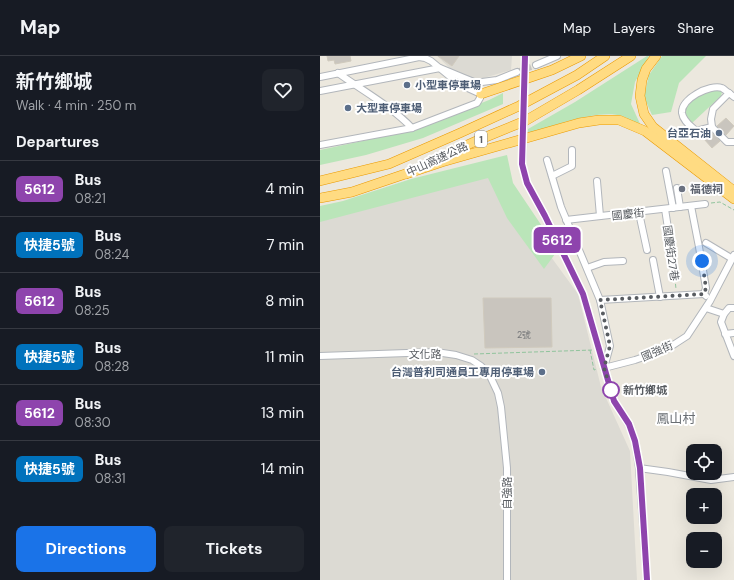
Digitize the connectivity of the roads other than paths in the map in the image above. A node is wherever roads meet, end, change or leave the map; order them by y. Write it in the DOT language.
graph roads {
  1 [pos="433,56"];
  2 [pos="525,56"];
  3 [pos="557,56"];
  4 [pos="581,56"];
  5 [pos="605,56"];
  6 [pos="631,56"];
  7 [pos="656,56"];
  8 [pos="408,58"];
  9 [pos="536,65"];
  10 [pos="440,68"];
  11 [pos="517,72"];
  12 [pos="338,73"];
  13 [pos="320,77"];
  14 [pos="354,85"];
  15 [pos="320,91"];
  16 [pos="481,94"];
  17 [pos="732,95"];
  18 [pos="712,127"];
  19 [pos="412,128"];
  20 [pos="734,142"];
  21 [pos="320,145"];
  22 [pos="572,150"];
  23 [pos="547,160"];
  24 [pos="666,171"];
  25 [pos="406,174"];
  26 [pos="552,176"];
  27 [pos="320,181"];
  28 [pos="597,181"];
  29 [pos="677,188"];
  30 [pos="734,191"];
  31 [pos="320,198"];
  32 [pos="734,199"];
  33 [pos="705,204"];
  34 [pos="691,206"];
  35 [pos="680,207"];
  36 [pos="673,208"];
  37 [pos="665,209"];
  38 [pos="639,213"];
  39 [pos="600,216"];
  40 [pos="566,220"];
  41 [pos="706,243"];
  42 [pos="647,250"];
  43 [pos="672,254"];
  44 [pos="733,257"];
  45 [pos="653,260"];
  46 [pos="623,261"];
  47 [pos="587,268"];
  48 [pos="704,294"];
  49 [pos="660,297"];
  50 [pos="600,300"];
  51 [pos="710,301"];
  52 [pos="706,308"];
  53 [pos="731,308"];
  54 [pos="724,314"];
  55 [pos="734,333"];
  56 [pos="725,334"];
  57 [pos="320,356"];
  58 [pos="734,356"];
  59 [pos="604,368"];
  60 [pos="501,407"];
  61 [pos="640,468"];
  62 [pos="734,477"];
  63 [pos="507,580"];
  64 [pos="647,580"];
  1 -- 10 [label="street"];
  2 -- 59 [label="street, bridge"];
  3 -- 9 [label="street"];
  4 -- 16 [label="highway"];
  5 -- 27 [label="highway, 中山高速公路 / 1"];
  6 -- 25 [label="highway, 中山高速公路 / 1"];
  7 -- 30 [label="highway"];
  8 -- 10 [label="street"];
  8 -- 12 [label="street"];
  10 -- 11 [label="street"];
  10 -- 14 [label="street"];
  10 -- 16 [label="street"];
  12 -- 13 [label="street"];
  12 -- 14 [label="street"];
  14 -- 15 [label="street"];
  14 -- 19 [label="street"];
  16 -- 19 [label="street"];
  17 -- 18 [label="street"];
  17 -- 18 [label="street"];
  18 -- 20 [label="street"];
  19 -- 21 [label="street"];
  22 -- 26 [label="street"];
  23 -- 26 [label="street"];
  24 -- 36 [label="street"];
  25 -- 31 [label="highway, 中山高速公路 / 1"];
  25 -- 32 [label="highway"];
  26 -- 40 [label="street"];
  28 -- 39 [label="street"];
  29 -- 35 [label="street"];
  33 -- 34 [label="street, 國慶街"];
  34 -- 35 [label="street, 國慶街"];
  34 -- 48 [label="street"];
  35 -- 36 [label="street, 國慶街"];
  36 -- 37 [label="street, 國慶街"];
  37 -- 38 [label="street, 國慶街"];
  37 -- 43 [label="street, 國慶街27巷"];
  38 -- 39 [label="street, 國慶街"];
  38 -- 42 [label="street"];
  39 -- 40 [label="street, 國慶街"];
  40 -- 47 [label="street"];
  41 -- 44 [label="street"];
  44 -- 51 [label="street, 國強街"];
  45 -- 49 [label="street"];
  46 -- 47 [label="street"];
  47 -- 50 [label="street"];
  48 -- 49 [label="street"];
  48 -- 51 [label="street"];
  49 -- 50 [label="street"];
  50 -- 59 [label="street"];
  51 -- 52 [label="street, 國強街"];
  52 -- 54 [label="street"];
  52 -- 59 [label="street, 國強街"];
  53 -- 54 [label="street"];
  54 -- 56 [label="street"];
  55 -- 56 [label="street"];
  56 -- 58 [label="street"];
  57 -- 60 [label="street, 文化路"];
  59 -- 61 [label="street"];
  60 -- 63 [label="street, 自強路"];
  61 -- 62 [label="street"];
  61 -- 64 [label="street"];
}
